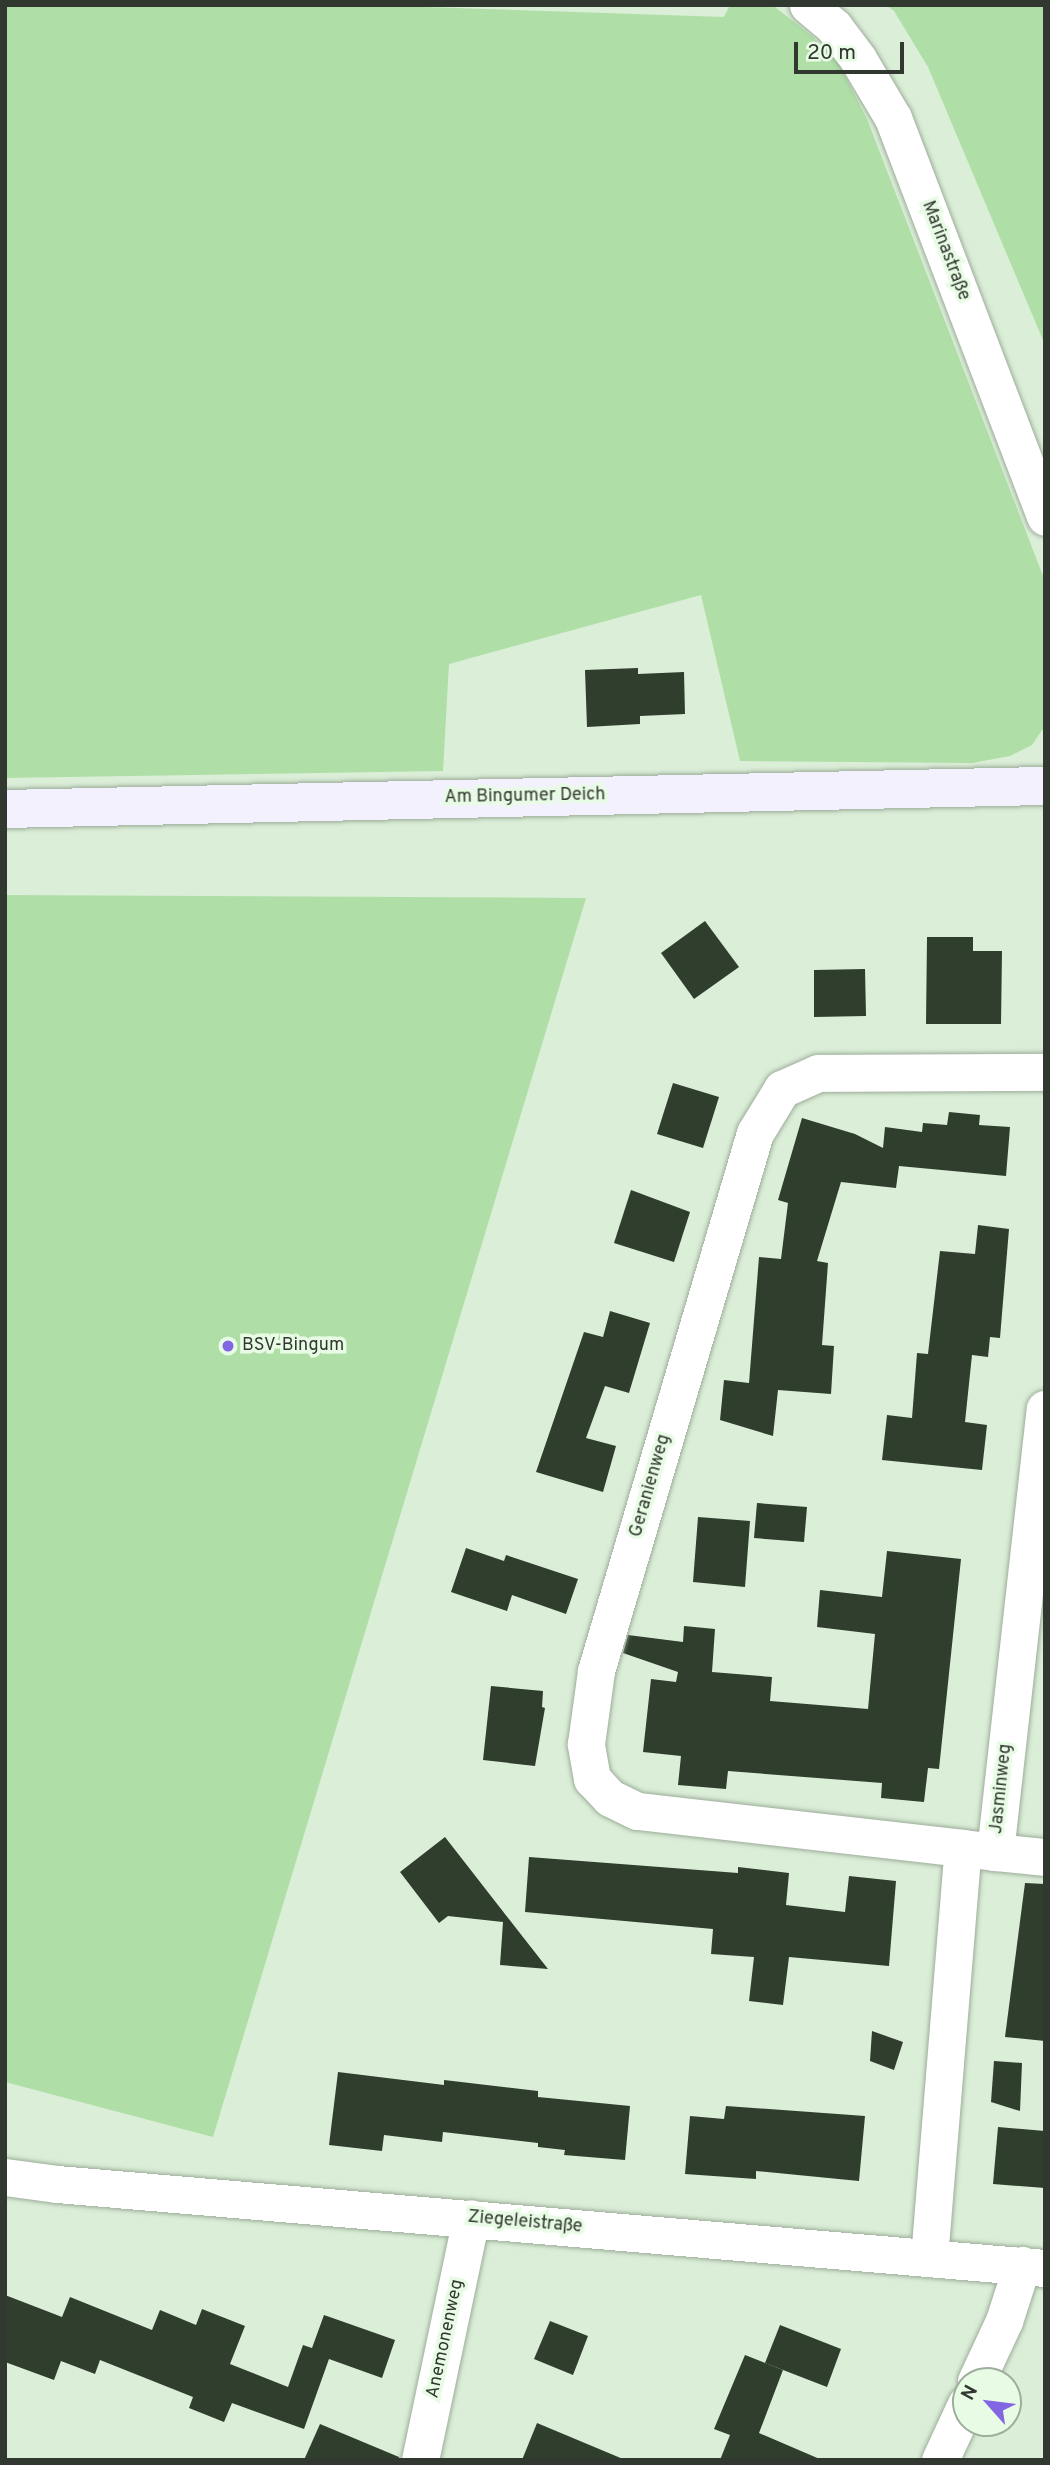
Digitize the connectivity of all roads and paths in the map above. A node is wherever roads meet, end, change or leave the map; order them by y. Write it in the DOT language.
graph roads {
  1 [pos="808,5"];
  2 [pos="1045,517"];
  3 [pos="1045,786"];
  4 [pos="5,809"];
  5 [pos="1045,1072"];
  6 [pos="1045,1409"];
  7 [pos="979,1850"];
  8 [pos="1045,1857"];
  9 [pos="5,2177"];
  10 [pos="471,2218"];
  11 [pos="929,2258"];
  12 [pos="1033,2266"];
  13 [pos="983,2367"];
  14 [pos="952,2434"];
  15 [pos="420,2460"];
  16 [pos="940,2460"];
  1 -- 2 [label="street, Marinastraße"];
  3 -- 4 [label="main road, Am Bingumer Deich"];
  5 -- 7 [label="street, Geranienweg"];
  6 -- 7 [label="street, Jasminweg"];
  7 -- 8 [label="street, Geranienweg"];
  7 -- 11 [label="street, Jasminweg"];
  9 -- 10 [label="street, Ziegeleistraße"];
  10 -- 11 [label="street, Ziegeleistraße"];
  10 -- 15 [label="street, Anemonenweg"];
  11 -- 12 [label="street, Ziegeleistraße"];
  12 -- 13 [label="street"];
  14 -- 16 [label="street"];
}
